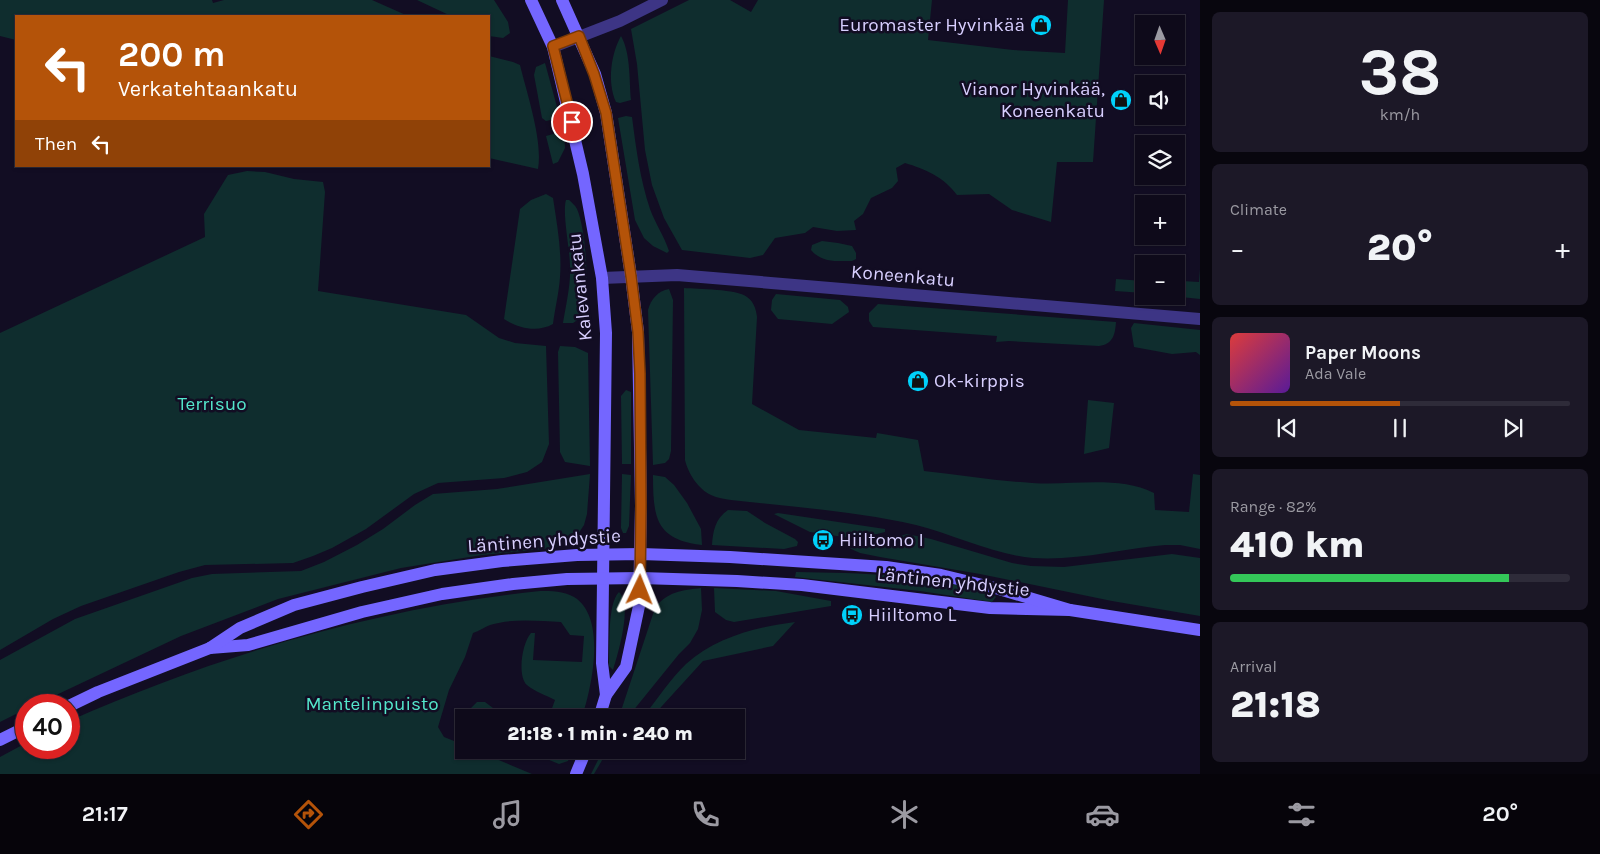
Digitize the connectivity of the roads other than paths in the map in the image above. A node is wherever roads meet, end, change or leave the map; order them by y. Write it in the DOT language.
graph roads {
  1 [pos="531,0"];
  2 [pos="562,0"];
  3 [pos="662,0"];
  4 [pos="579,36"];
  5 [pos="553,46"];
  6 [pos="631,276"];
  7 [pos="602,278"];
  8 [pos="1200,319"];
  9 [pos="641,554"];
  10 [pos="603,555"];
  11 [pos="641,578"];
  12 [pos="603,579"];
  13 [pos="1070,610"];
  14 [pos="1200,630"];
  15 [pos="210,648"];
  16 [pos="606,696"];
  17 [pos="80,701"];
  18 [pos="602,709"];
  19 [pos="15,732"];
  20 [pos="0,740"];
  21 [pos="582,759"];
  22 [pos="576,774"];
  1 -- 5 [label="main road, Kalevankatu"];
  2 -- 4 [label="main road"];
  3 -- 4 [label="street"];
  4 -- 5 [label="street"];
  4 -- 6 [label="main road"];
  5 -- 7 [label="main road, Kalevankatu"];
  6 -- 7 [label="street, Koneenkatu"];
  6 -- 8 [label="street, Koneenkatu"];
  6 -- 9 [label="main road"];
  7 -- 10 [label="main road, Kalevankatu"];
  9 -- 10 [label="main road, Läntinen yhdystie"];
  9 -- 11 [label="main road"];
  9 -- 13 [label="main road, Läntinen yhdystie"];
  10 -- 12 [label="main road, Kalevankatu"];
  10 -- 15 [label="main road, Läntinen yhdystie"];
  11 -- 12 [label="main road, Läntinen yhdystie"];
  11 -- 13 [label="main road, Läntinen yhdystie"];
  11 -- 16 [label="main road"];
  12 -- 15 [label="main road, Läntinen yhdystie"];
  12 -- 16 [label="main road, Kalevankatu"];
  13 -- 14 [label="main road, Läntinen yhdystie"];
  15 -- 17 [label="main road, Läntinen yhdystie"];
  16 -- 18 [label="main road"];
  19 -- 20 [label="main road"];
  21 -- 22 [label="main road"];
}
